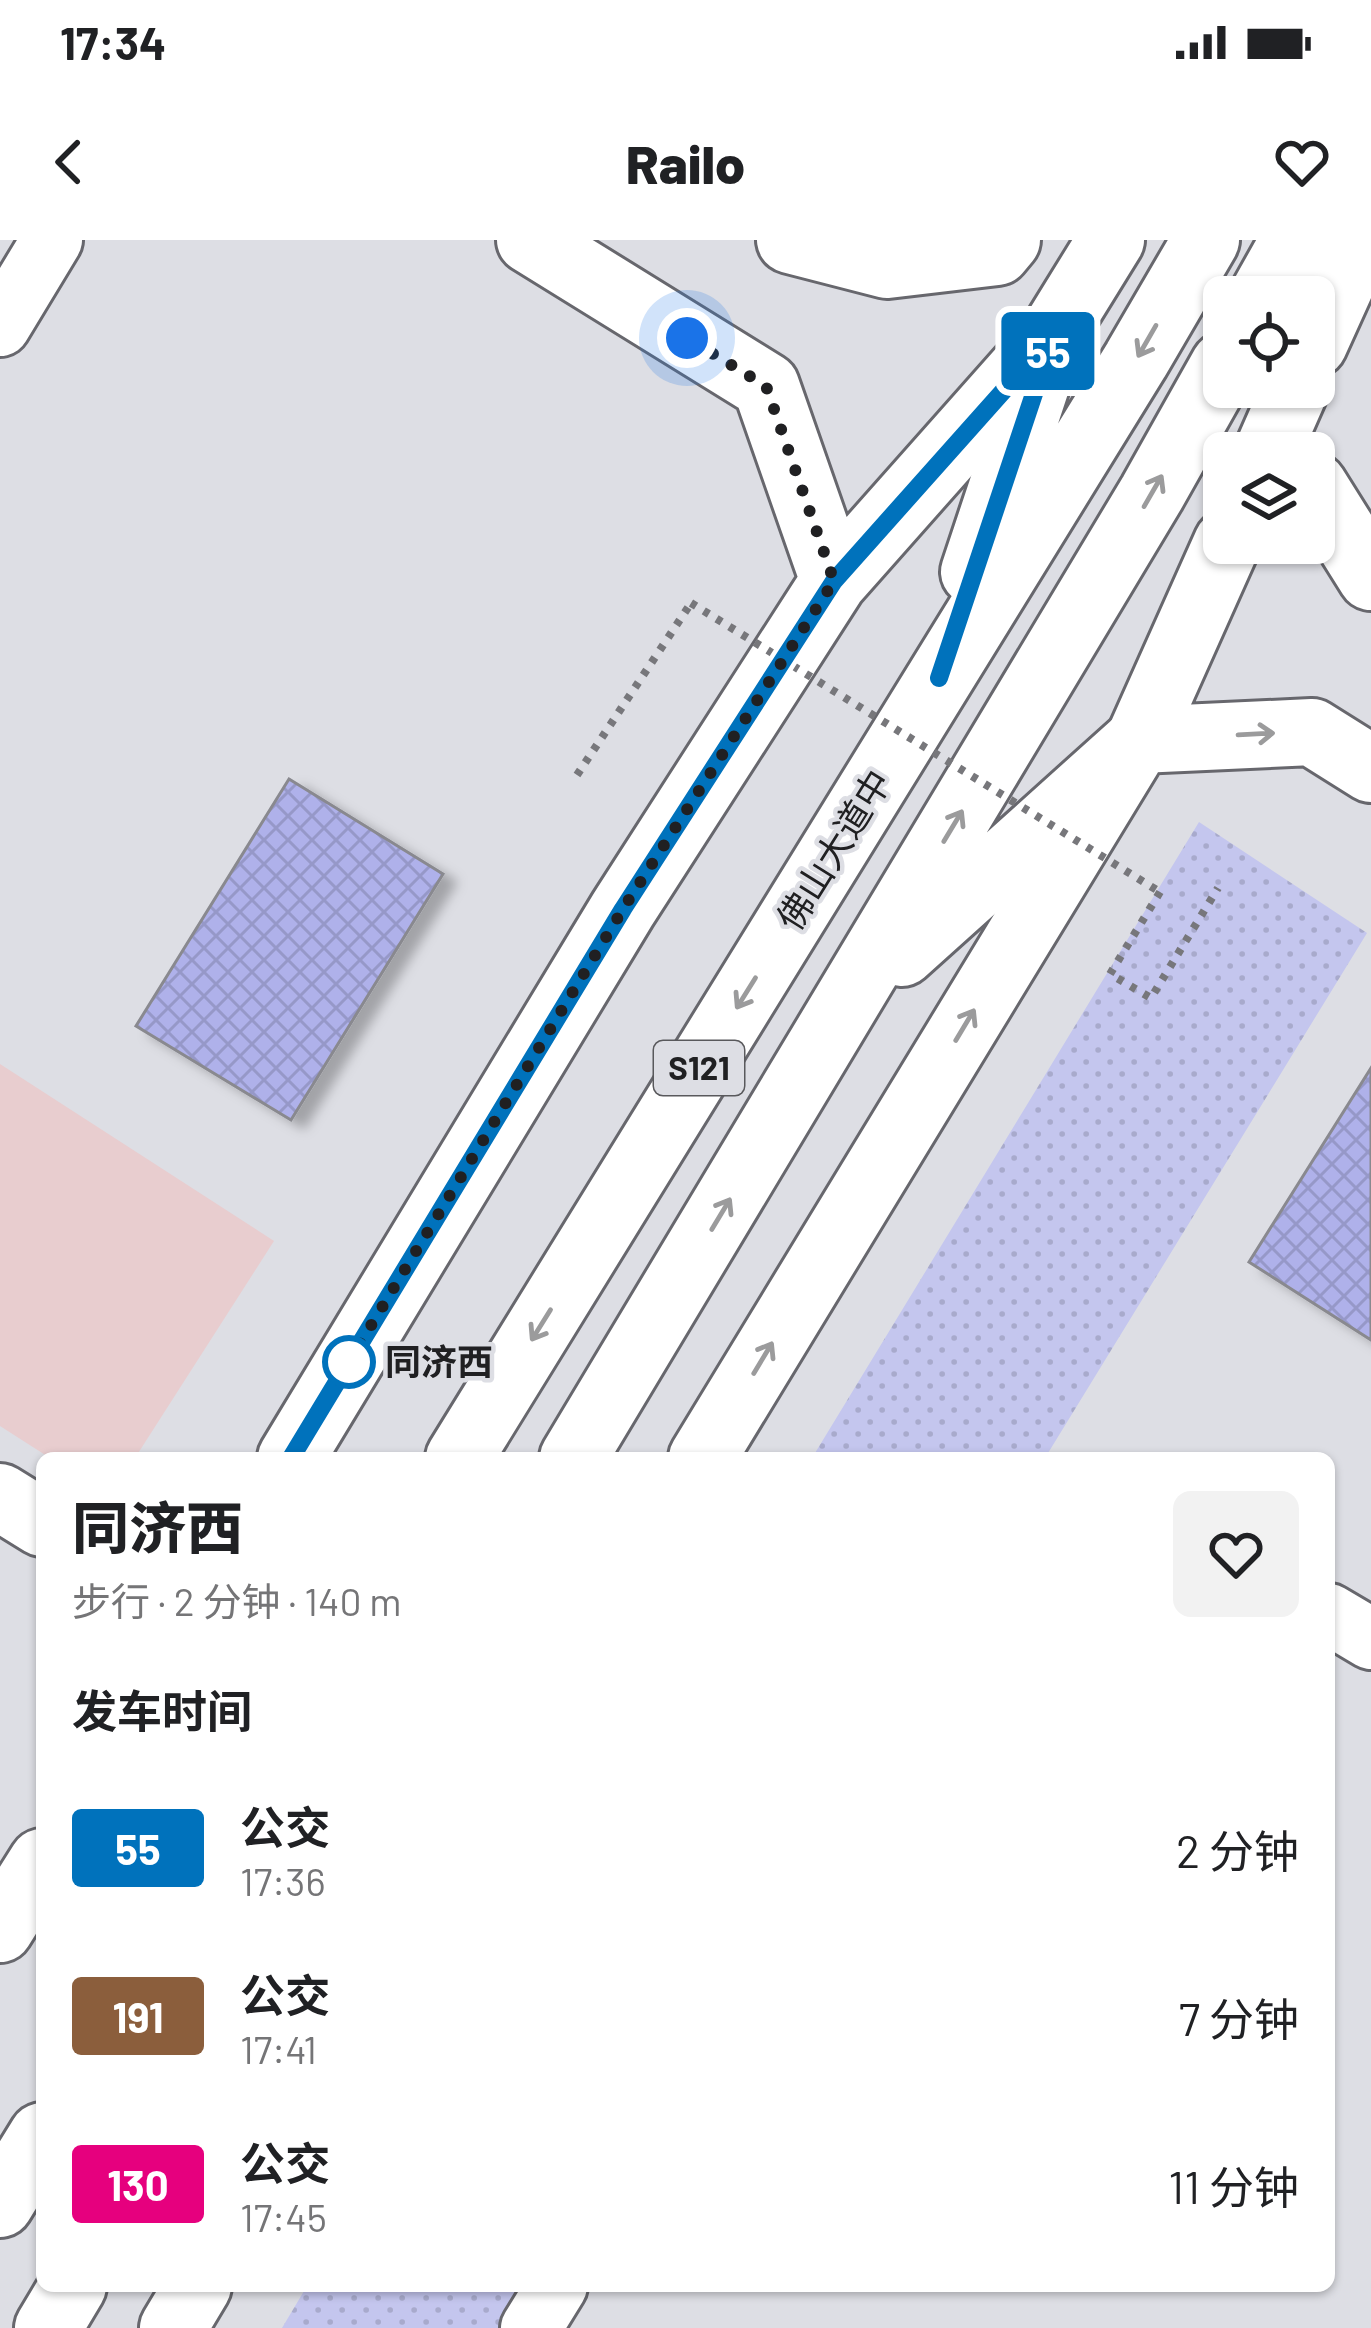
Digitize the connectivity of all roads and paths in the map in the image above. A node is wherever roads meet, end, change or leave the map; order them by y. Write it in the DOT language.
graph roads {
  1 [pos="52,240"];
  2 [pos="530,240"];
  3 [pos="790,240"];
  4 [pos="1007,240"];
  5 [pos="1111,240"];
  6 [pos="1206,240"];
  7 [pos="1294,240"];
  8 [pos="1360,240"];
  9 [pos="1274,276"];
  10 [pos="1335,297"];
  11 [pos="0,326"];
  12 [pos="1054,334"];
  13 [pos="1203,402"];
  14 [pos="1335,520"];
  15 [pos="1218,564"];
  16 [pos="1371,577"];
  17 [pos="834,581"];
  18 [pos="939,678"];
  19 [pos="1138,740"];
  20 [pos="1370,769"];
  21 [pos="578,775"];
  22 [pos="1218,888"];
  23 [pos="850,999"];
  24 [pos="295,1452"];
  25 [pos="463,1452"];
  26 [pos="577,1452"];
  27 [pos="706,1452"];
  28 [pos="0,1497"];
  29 [pos="36,1519"];
  30 [pos="1335,1617"];
  31 [pos="1371,1640"];
  32 [pos="36,1872"];
  33 [pos="0,1929"];
  34 [pos="36,2146"];
  35 [pos="0,2204"];
  36 [pos="69,2292"];
  37 [pos="194,2292"];
  38 [pos="553,2292"];
  39 [pos="48,2328"];
  40 [pos="172,2328"];
  41 [pos="531,2328"];
  1 -- 11 [label="street"];
  2 -- 17 [label="main road"];
  3 -- 4 [label="main road"];
  5 -- 12 [label="main road"];
  6 -- 18 [label="main road, 佛山大道中 / S121, one-way"];
  7 -- 9 [label="main road"];
  8 -- 10 [label="main road"];
  12 -- 17 [label="main road"];
  12 -- 18 [label="main road"];
  23 -- 13 [label="main road, S121, one-way"];
  14 -- 16 [label="main road"];
  15 -- 19 [label="main road"];
  17 -- 24 [label="main road"];
  18 -- 25 [label="main road, 佛山大道中 / S121, one-way"];
  19 -- 20 [label="main road, one-way"];
  19 -- 23 [label="main road"];
  27 -- 19 [label="main road, one-way"];
  21 -- 22 [label="path, bridge"];
  26 -- 23 [label="main road, S121, one-way"];
  28 -- 29 [label="main road"];
  30 -- 31 [label="street"];
  32 -- 33 [label="main road"];
  34 -- 35 [label="main road"];
  36 -- 39 [label="main road"];
  37 -- 40 [label="main road"];
  38 -- 41 [label="street"];
}
